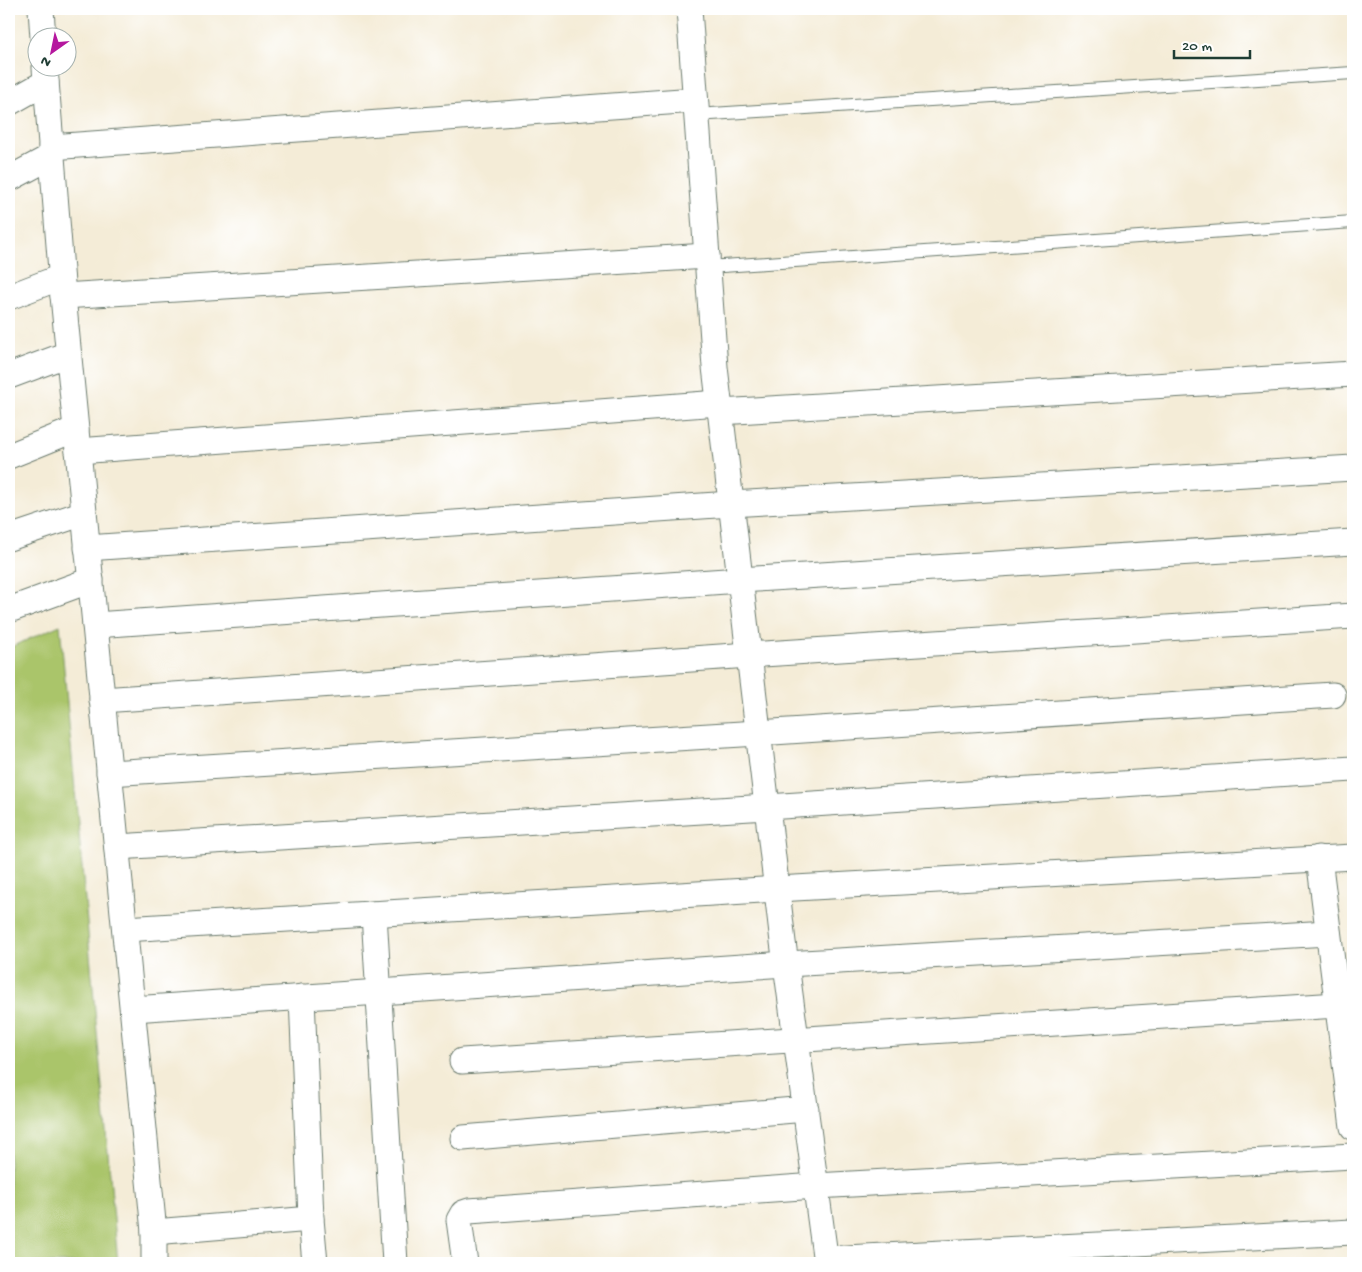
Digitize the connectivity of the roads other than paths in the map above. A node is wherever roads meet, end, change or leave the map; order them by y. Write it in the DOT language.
graph roads {
  1 [pos="41,9"];
  2 [pos="689,9"];
  3 [pos="42,28"];
  4 [pos="1353,73"];
  5 [pos="41,78"];
  6 [pos="45,78"];
  7 [pos="9,102"];
  8 [pos="696,108"];
  9 [pos="51,152"];
  10 [pos="9,179"];
  11 [pos="1353,222"];
  12 [pos="707,262"];
  13 [pos="62,287"];
  14 [pos="9,297"];
  15 [pos="68,354"];
  16 [pos="1353,374"];
  17 [pos="9,376"];
  18 [pos="720,407"];
  19 [pos="77,440"];
  20 [pos="9,456"];
  21 [pos="1353,468"];
  22 [pos="731,504"];
  23 [pos="84,513"];
  24 [pos="9,538"];
  25 [pos="1353,542"];
  26 [pos="87,548"];
  27 [pos="90,580"];
  28 [pos="740,580"];
  29 [pos="9,610"];
  30 [pos="1353,616"];
  31 [pos="95,625"];
  32 [pos="749,655"];
  33 [pos="1333,695"];
  34 [pos="102,700"];
  35 [pos="758,733"];
  36 [pos="1353,769"];
  37 [pos="110,773"];
  38 [pos="767,807"];
  39 [pos="117,847"];
  40 [pos="1353,857"];
  41 [pos="1319,858"];
  42 [pos="777,889"];
  43 [pos="374,914"];
  44 [pos="124,929"];
  45 [pos="1328,933"];
  46 [pos="786,964"];
  47 [pos="378,992"];
  48 [pos="302,997"];
  49 [pos="1337,1005"];
  50 [pos="133,1009"];
  51 [pos="796,1040"];
  52 [pos="462,1061"];
  53 [pos="806,1109"];
  54 [pos="1353,1127"];
  55 [pos="463,1138"];
  56 [pos="1353,1156"];
  57 [pos="816,1186"];
  58 [pos="312,1219"];
  59 [pos="154,1232"];
  60 [pos="1353,1232"];
  61 [pos="826,1261"];
  62 [pos="154,1263"];
  63 [pos="315,1263"];
  64 [pos="395,1263"];
  65 [pos="465,1263"];
  1 -- 3 [label="street"];
  2 -- 8 [label="street"];
  4 -- 8 [label="lane"];
  5 -- 7 [label="street"];
  6 -- 9 [label="street"];
  8 -- 9 [label="street"];
  8 -- 12 [label="street"];
  9 -- 10 [label="street"];
  9 -- 13 [label="street"];
  11 -- 12 [label="lane"];
  12 -- 13 [label="street"];
  12 -- 18 [label="street"];
  13 -- 14 [label="street"];
  13 -- 15 [label="street"];
  15 -- 17 [label="street"];
  15 -- 19 [label="street"];
  16 -- 18 [label="street"];
  18 -- 19 [label="street"];
  18 -- 22 [label="street"];
  19 -- 20 [label="street"];
  19 -- 23 [label="street"];
  21 -- 22 [label="street"];
  22 -- 26 [label="street"];
  22 -- 28 [label="street"];
  23 -- 24 [label="street"];
  23 -- 26 [label="street"];
  25 -- 28 [label="street"];
  26 -- 27 [label="street"];
  27 -- 29 [label="street"];
  27 -- 31 [label="street"];
  28 -- 31 [label="street"];
  28 -- 32 [label="street"];
  30 -- 32 [label="street"];
  31 -- 34 [label="street"];
  32 -- 34 [label="street"];
  32 -- 35 [label="street"];
  33 -- 35 [label="street"];
  34 -- 37 [label="street"];
  35 -- 37 [label="street"];
  35 -- 38 [label="street"];
  36 -- 38 [label="street"];
  37 -- 39 [label="street"];
  38 -- 39 [label="street"];
  38 -- 42 [label="street"];
  39 -- 44 [label="street"];
  40 -- 41 [label="street"];
  41 -- 42 [label="street"];
  41 -- 45 [label="street"];
  42 -- 43 [label="street"];
  42 -- 46 [label="street"];
  43 -- 44 [label="street"];
  43 -- 47 [label="street"];
  44 -- 50 [label="street"];
  45 -- 46 [label="street"];
  45 -- 49 [label="street"];
  46 -- 47 [label="street"];
  46 -- 51 [label="street"];
  47 -- 48 [label="street"];
  47 -- 64 [label="street"];
  48 -- 50 [label="street"];
  48 -- 58 [label="street"];
  49 -- 51 [label="street"];
  49 -- 54 [label="street"];
  50 -- 59 [label="street"];
  51 -- 52 [label="street"];
  51 -- 53 [label="street"];
  53 -- 55 [label="street"];
  53 -- 57 [label="street"];
  56 -- 57 [label="street"];
  57 -- 61 [label="street"];
  57 -- 65 [label="street"];
  58 -- 59 [label="street"];
  58 -- 63 [label="street"];
  59 -- 62 [label="street"];
  60 -- 61 [label="street"];
}
